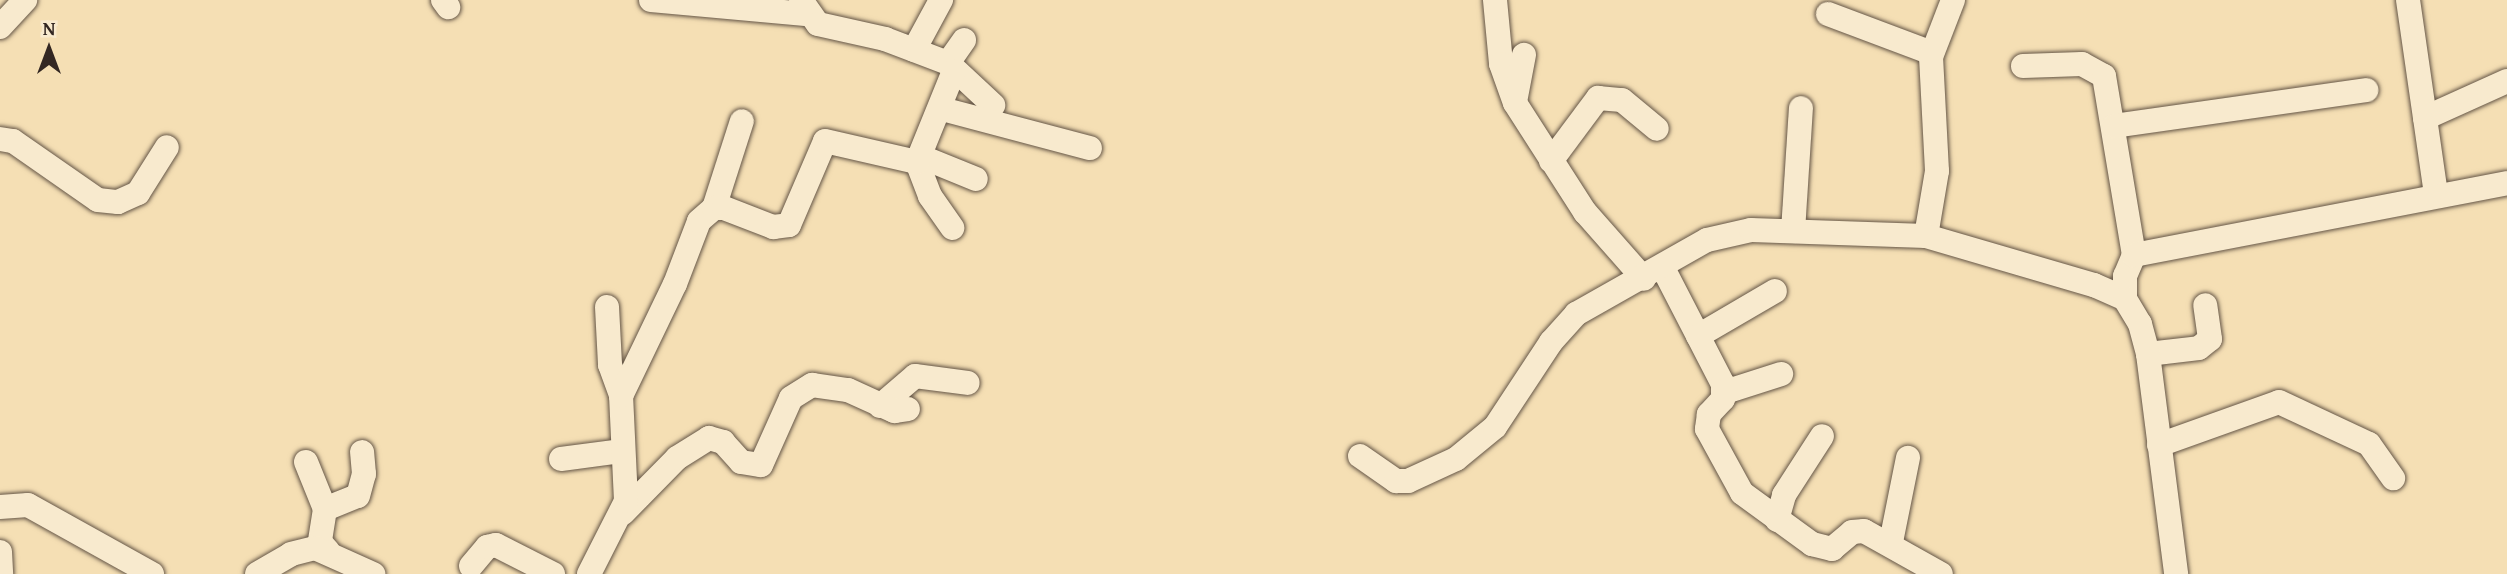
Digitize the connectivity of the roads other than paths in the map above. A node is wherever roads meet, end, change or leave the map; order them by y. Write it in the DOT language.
graph roads {
  1 [pos="25,0"];
  2 [pos="651,0"];
  3 [pos="941,0"];
  4 [pos="1495,0"];
  5 [pos="1953,0"];
  6 [pos="2408,0"];
  7 [pos="803,7"];
  8 [pos="1828,14"];
  9 [pos="0,27"];
  10 [pos="964,40"];
  11 [pos="914,50"];
  12 [pos="1932,53"];
  13 [pos="1524,55"];
  14 [pos="2023,66"];
  15 [pos="951,67"];
  16 [pos="2507,81"];
  17 [pos="2366,90"];
  18 [pos="1514,103"];
  19 [pos="993,105"];
  20 [pos="1801,108"];
  21 [pos="942,109"];
  22 [pos="2425,118"];
  23 [pos="741,121"];
  24 [pos="2114,126"];
  25 [pos="1657,129"];
  26 [pos="0,139"];
  27 [pos="167,147"];
  28 [pos="1090,148"];
  29 [pos="920,159"];
  30 [pos="1551,161"];
  31 [pos="976,179"];
  32 [pos="2507,183"];
  33 [pos="2436,195"];
  34 [pos="714,208"];
  35 [pos="952,228"];
  36 [pos="1793,231"];
  37 [pos="1926,236"];
  38 [pos="2134,255"];
  39 [pos="1653,273"];
  40 [pos="1775,291"];
  41 [pos="2124,299"];
  42 [pos="2205,305"];
  43 [pos="607,307"];
  44 [pos="1698,336"];
  45 [pos="2148,354"];
  46 [pos="1781,374"];
  47 [pos="968,383"];
  48 [pos="1725,392"];
  49 [pos="621,396"];
  50 [pos="880,406"];
  51 [pos="908,409"];
  52 [pos="1822,436"];
  53 [pos="2159,445"];
  54 [pos="622,451"];
  55 [pos="362,452"];
  56 [pos="1360,456"];
  57 [pos="1908,458"];
  58 [pos="561,459"];
  59 [pos="306,462"];
  60 [pos="2393,478"];
  61 [pos="0,507"];
  62 [pos="325,509"];
  63 [pos="623,514"];
  64 [pos="1777,520"];
  65 [pos="1891,542"];
  66 [pos="328,551"];
  67 [pos="0,552"];
  68 [pos="471,566"];
  69 [pos="1,574"];
  70 [pos="152,574"];
  71 [pos="257,574"];
  72 [pos="373,574"];
  73 [pos="553,574"];
  74 [pos="589,574"];
  75 [pos="1941,574"];
  76 [pos="2176,574"];
  1 -- 9 [label="street"];
  2 -- 7 [label="street"];
  3 -- 11 [label="street"];
  4 -- 18 [label="street"];
  5 -- 12 [label="street"];
  6 -- 22 [label="street"];
  7 -- 11 [label="street"];
  8 -- 12 [label="street"];
  10 -- 15 [label="street"];
  11 -- 15 [label="street"];
  12 -- 37 [label="street"];
  13 -- 18 [label="street"];
  14 -- 24 [label="street"];
  15 -- 19 [label="street"];
  15 -- 21 [label="street"];
  16 -- 22 [label="street"];
  17 -- 24 [label="street"];
  18 -- 30 [label="street"];
  20 -- 36 [label="street"];
  21 -- 28 [label="street"];
  21 -- 29 [label="street"];
  22 -- 33 [label="street"];
  23 -- 34 [label="street"];
  24 -- 38 [label="street"];
  25 -- 30 [label="street"];
  26 -- 27 [label="street"];
  29 -- 31 [label="street"];
  29 -- 34 [label="street"];
  29 -- 35 [label="street"];
  30 -- 39 [label="street"];
  32 -- 33 [label="street"];
  33 -- 38 [label="street"];
  34 -- 49 [label="street"];
  36 -- 37 [label="street"];
  36 -- 39 [label="street"];
  37 -- 41 [label="street"];
  38 -- 41 [label="street"];
  39 -- 44 [label="street"];
  39 -- 56 [label="street"];
  40 -- 44 [label="street"];
  41 -- 45 [label="street"];
  42 -- 45 [label="street"];
  43 -- 49 [label="street"];
  44 -- 48 [label="street"];
  45 -- 53 [label="street"];
  46 -- 48 [label="street"];
  47 -- 50 [label="street"];
  48 -- 64 [label="street"];
  49 -- 54 [label="street"];
  50 -- 51 [label="street"];
  50 -- 63 [label="street"];
  52 -- 64 [label="street"];
  53 -- 60 [label="street"];
  53 -- 76 [label="street"];
  54 -- 58 [label="street"];
  54 -- 63 [label="street"];
  55 -- 62 [label="street"];
  57 -- 65 [label="street"];
  59 -- 62 [label="street"];
  61 -- 70 [label="street"];
  62 -- 66 [label="street"];
  63 -- 74 [label="street"];
  64 -- 65 [label="street"];
  65 -- 75 [label="street"];
  66 -- 71 [label="street"];
  66 -- 72 [label="street"];
  67 -- 69 [label="street"];
  68 -- 73 [label="street"];
}
